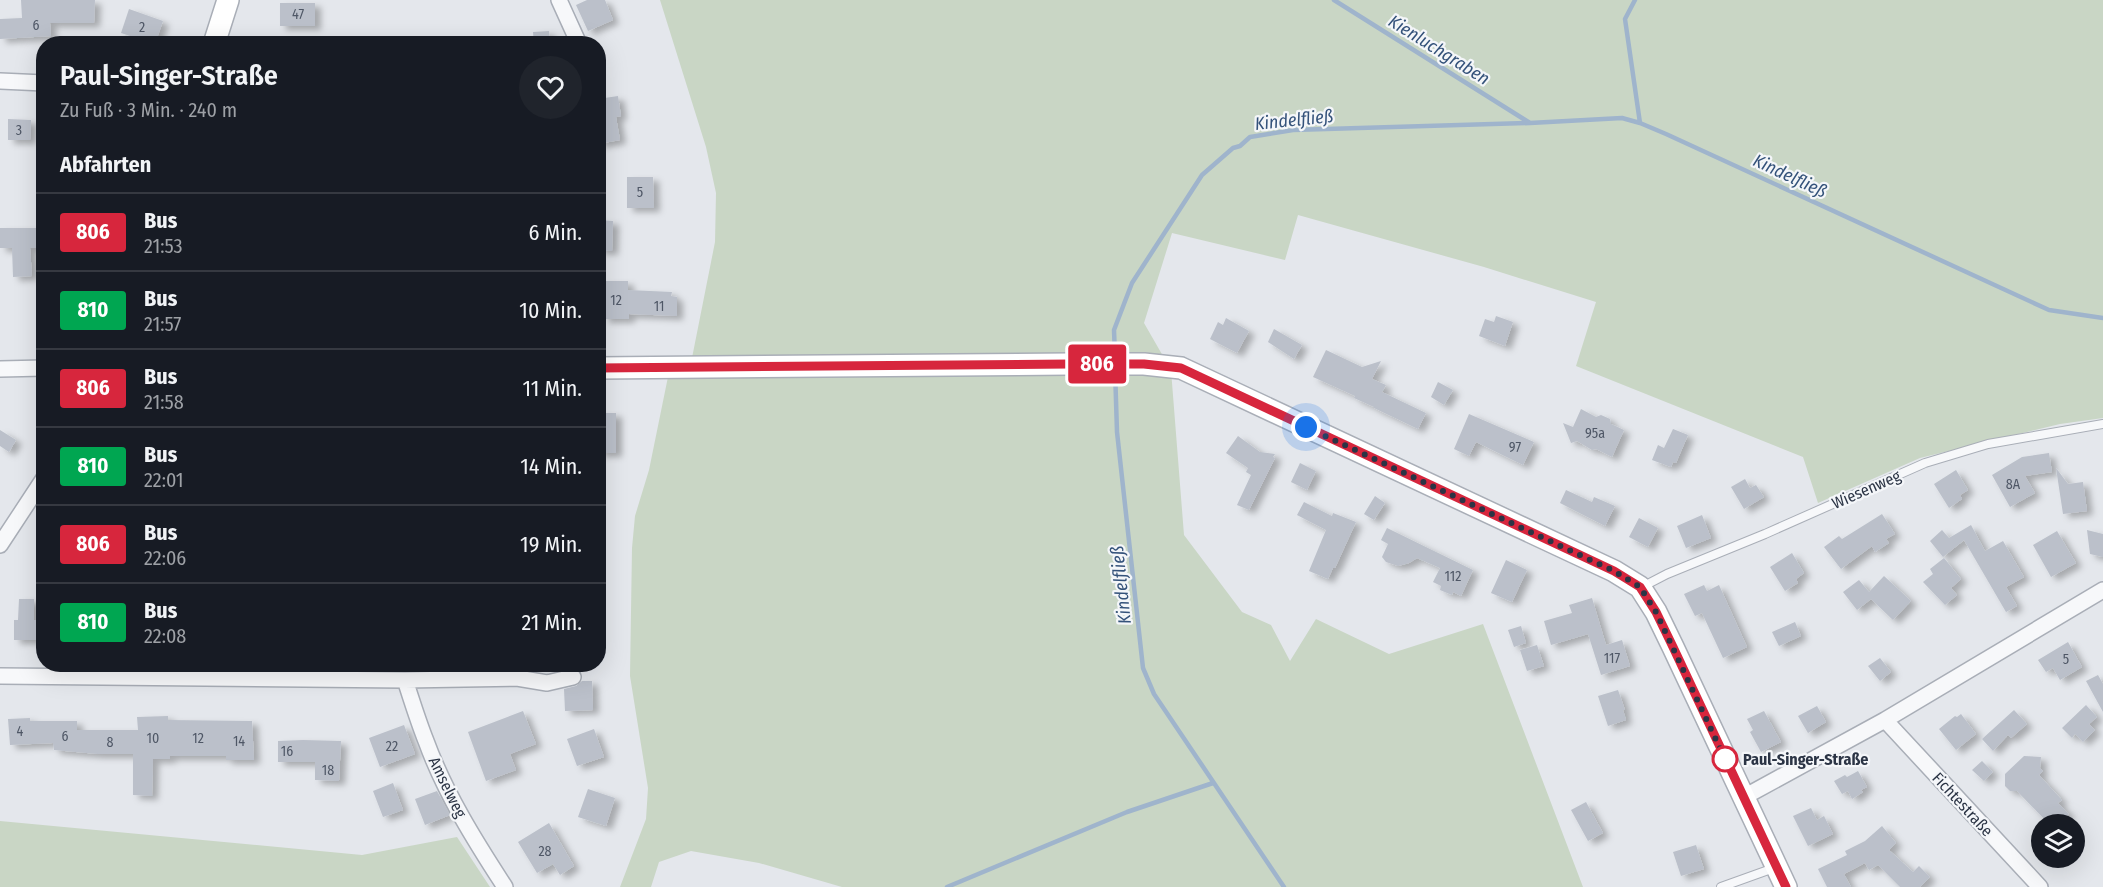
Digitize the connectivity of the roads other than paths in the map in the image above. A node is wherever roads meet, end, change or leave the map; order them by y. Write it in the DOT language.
graph roads {
  1 [pos="228,0"];
  2 [pos="559,0"];
  3 [pos="217,36"];
  4 [pos="575,36"];
  5 [pos="0,81"];
  6 [pos="36,83"];
  7 [pos="36,368"];
  8 [pos="606,368"];
  9 [pos="0,369"];
  10 [pos="2103,424"];
  11 [pos="36,490"];
  12 [pos="0,545"];
  13 [pos="1640,587"];
  14 [pos="2103,590"];
  15 [pos="291,672"];
  16 [pos="505,672"];
  17 [pos="520,672"];
  18 [pos="0,676"];
  19 [pos="573,677"];
  20 [pos="405,680"];
  21 [pos="1885,720"];
  22 [pos="1744,797"];
  23 [pos="1776,867"];
  24 [pos="505,887"];
  25 [pos="1721,887"];
  26 [pos="1786,887"];
  27 [pos="2040,887"];
  1 -- 3 [label="street"];
  2 -- 4 [label="street"];
  5 -- 6 [label="street"];
  7 -- 9 [label="street"];
  8 -- 13 [label="street"];
  10 -- 13 [label="lane, Wiesenweg"];
  11 -- 12 [label="street"];
  13 -- 22 [label="street"];
  14 -- 21 [label="street"];
  15 -- 18 [label="street"];
  15 -- 20 [label="street"];
  16 -- 20 [label="street"];
  17 -- 19 [label="street"];
  20 -- 24 [label="street, Amselweg"];
  21 -- 22 [label="street"];
  21 -- 27 [label="street, Fichtestraße"];
  22 -- 23 [label="street"];
  23 -- 25 [label="lane"];
  23 -- 26 [label="street"];
}
